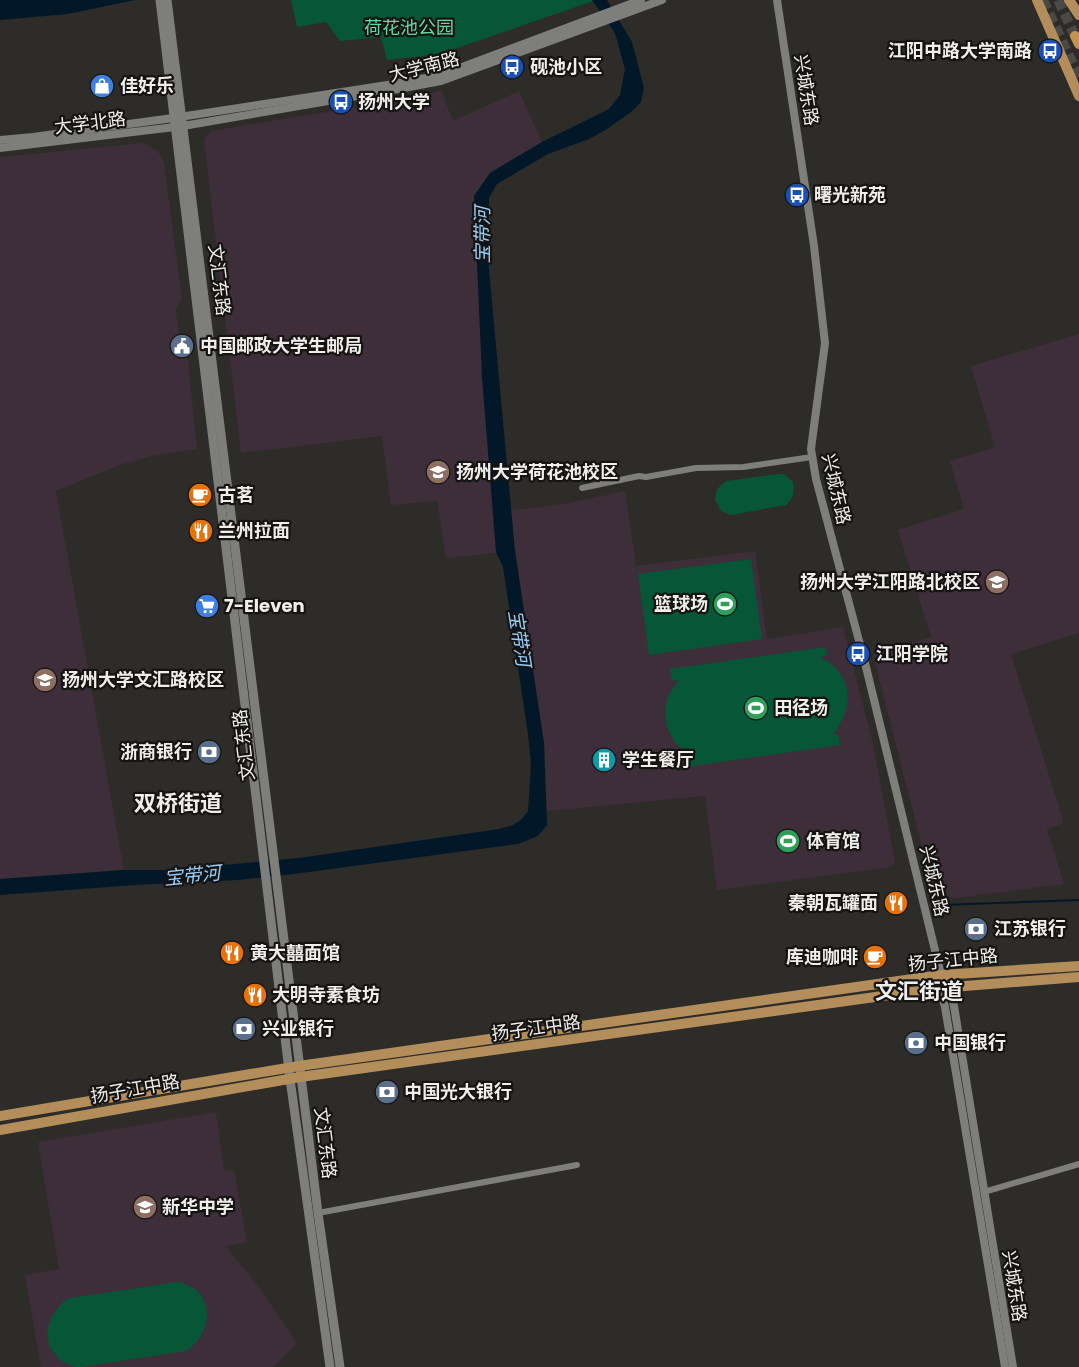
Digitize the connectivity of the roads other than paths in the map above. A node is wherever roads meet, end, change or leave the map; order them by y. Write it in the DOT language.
graph roads {
  1 [pos="641,0"];
  2 [pos="662,0"];
  3 [pos="777,0"];
  4 [pos="1036,0"];
  5 [pos="1070,0"];
  6 [pos="164,1"];
  7 [pos="617,12"];
  8 [pos="1079,15"];
  9 [pos="1079,96"];
  10 [pos="178,122"];
  11 [pos="0,140"];
  12 [pos="0,148"];
  13 [pos="812,457"];
  14 [pos="582,488"];
  15 [pos="1079,966"];
  16 [pos="941,975"];
  17 [pos="1079,976"];
  18 [pos="945,988"];
  19 [pos="299,1066"];
  20 [pos="288,1068"];
  21 [pos="295,1078"];
  22 [pos="0,1116"];
  23 [pos="0,1130"];
  24 [pos="1079,1164"];
  25 [pos="577,1165"];
  26 [pos="984,1192"];
  27 [pos="318,1213"];
  28 [pos="330,1367"];
  29 [pos="340,1367"];
  30 [pos="1005,1367"];
  31 [pos="1013,1367"];
  1 -- 7 [label="street, 大学南路"];
  2 -- 7 [label="street, 大学南路"];
  3 -- 13 [label="street, 兴城东路"];
  4 -- 9 [label="main road"];
  5 -- 8 [label="main road"];
  6 -- 10 [label="main road, 文汇东路"];
  7 -- 10 [label="street, 大学南路"];
  10 -- 11 [label="street, 大学北路"];
  10 -- 12 [label="street, 大学北路"];
  10 -- 19 [label="main road, 文汇东路"];
  10 -- 20 [label="main road, 文汇东路"];
  13 -- 14 [label="street"];
  13 -- 16 [label="street, 兴城东路"];
  15 -- 16 [label="main road, 扬子江中路"];
  16 -- 18 [label="street, 兴城东路"];
  16 -- 19 [label="main road, 扬子江中路"];
  17 -- 18 [label="main road, 扬子江中路"];
  18 -- 21 [label="main road, 扬子江中路"];
  18 -- 26 [label="street, 兴城东路"];
  18 -- 30 [label="street, 兴城东路"];
  19 -- 20 [label="main road, 扬子江中路"];
  19 -- 21 [label="main road, 文汇东路"];
  20 -- 21 [label="main road, 文汇东路"];
  20 -- 22 [label="main road, 扬子江中路"];
  21 -- 23 [label="main road, 扬子江中路"];
  21 -- 27 [label="main road, 文汇东路"];
  21 -- 28 [label="main road, 文汇东路"];
  24 -- 26 [label="street"];
  25 -- 27 [label="street"];
  26 -- 31 [label="street, 兴城东路"];
  27 -- 29 [label="main road, 文汇东路"];
}
